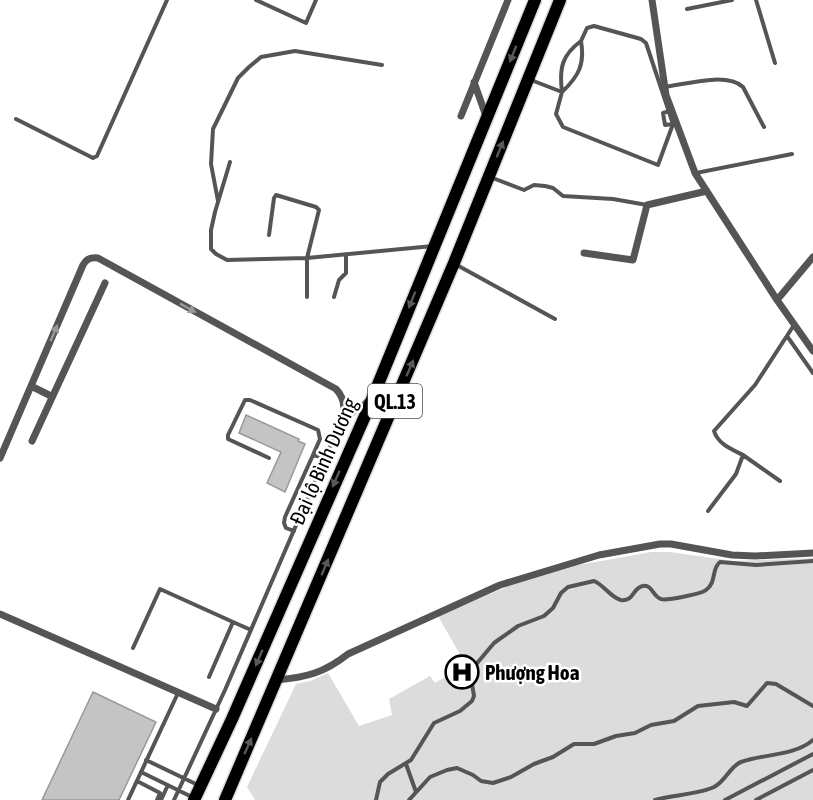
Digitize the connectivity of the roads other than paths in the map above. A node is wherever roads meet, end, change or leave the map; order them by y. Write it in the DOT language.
graph roads {
  1 [pos="167,0"];
  2 [pos="256,0"];
  3 [pos="316,0"];
  4 [pos="507,0"];
  5 [pos="535,0"];
  6 [pos="560,0"];
  7 [pos="652,0"];
  8 [pos="732,0"];
  9 [pos="756,0"];
  10 [pos="687,9"];
  11 [pos="581,41"];
  12 [pos="775,63"];
  13 [pos="382,65"];
  14 [pos="528,79"];
  15 [pos="474,81"];
  16 [pos="665,87"];
  17 [pos="562,92"];
  18 [pos="670,111"];
  19 [pos="461,116"];
  20 [pos="16,119"];
  21 [pos="487,119"];
  22 [pos="675,124"];
  23 [pos="764,127"];
  24 [pos="792,154"];
  25 [pos="230,162"];
  26 [pos="695,173"];
  27 [pos="489,177"];
  28 [pos="707,191"];
  29 [pos="218,202"];
  30 [pos="648,205"];
  31 [pos="269,235"];
  32 [pos="434,246"];
  33 [pos="584,253"];
  34 [pos="346,254"];
  35 [pos="813,257"];
  36 [pos="307,258"];
  37 [pos="454,263"];
  38 [pos="105,283"];
  39 [pos="308,297"];
  40 [pos="334,297"];
  41 [pos="777,300"];
  42 [pos="555,319"];
  43 [pos="794,326"];
  44 [pos="787,336"];
  45 [pos="813,351"];
  46 [pos="813,373"];
  47 [pos="31,387"];
  48 [pos="376,389"];
  49 [pos="51,396"];
  50 [pos="336,433"];
  51 [pos="32,441"];
  52 [pos="314,455"];
  53 [pos="743,456"];
  54 [pos="0,458"];
  55 [pos="269,458"];
  56 [pos="325,458"];
  57 [pos="780,481"];
  58 [pos="708,511"];
  59 [pos="294,531"];
  60 [pos="813,553"];
  61 [pos="813,561"];
  62 [pos="0,614"];
  63 [pos="233,622"];
  64 [pos="251,630"];
  65 [pos="133,648"];
  66 [pos="209,677"];
  67 [pos="277,680"];
  68 [pos="178,693"];
  69 [pos="813,706"];
  70 [pos="216,709"];
  71 [pos="813,740"];
  72 [pos="813,754"];
  73 [pos="146,760"];
  74 [pos="406,764"];
  75 [pos="813,770"];
  76 [pos="141,772"];
  77 [pos="184,778"];
  78 [pos="137,781"];
  79 [pos="168,785"];
  80 [pos="200,786"];
  81 [pos="178,790"];
  82 [pos="416,792"];
  83 [pos="194,799"];
  84 [pos="128,800"];
  85 [pos="159,800"];
  86 [pos="174,800"];
  87 [pos="225,800"];
  88 [pos="376,800"];
  89 [pos="409,800"];
  90 [pos="655,800"];
  91 [pos="725,800"];
  92 [pos="756,800"];
  1 -- 20 [label="lane"];
  2 -- 3 [label="lane"];
  4 -- 15 [label="street"];
  5 -- 21 [label="highway, Đại lộ Bình Dương / QL.13, one-way"];
  6 -- 14 [label="highway, Đại lộ Bình Dương / QL.13"];
  7 -- 16 [label="street"];
  8 -- 10 [label="lane"];
  9 -- 12 [label="lane"];
  11 -- 17 [label="lane"];
  11 -- 17 [label="lane"];
  11 -- 18 [label="lane"];
  13 -- 29 [label="lane"];
  14 -- 17 [label="lane"];
  27 -- 14 [label="highway, Đại lộ Bình Dương / QL.13, one-way"];
  15 -- 19 [label="street"];
  15 -- 21 [label="street"];
  16 -- 18 [label="street"];
  16 -- 23 [label="lane"];
  17 -- 22 [label="lane"];
  18 -- 22 [label="street"];
  18 -- 22 [label="lane"];
  21 -- 32 [label="highway, Đại lộ Bình Dương / QL.13"];
  22 -- 26 [label="street"];
  24 -- 26 [label="lane"];
  25 -- 29 [label="lane"];
  26 -- 28 [label="street"];
  27 -- 30 [label="lane"];
  27 -- 37 [label="highway, Đại lộ Bình Dương / QL.13"];
  28 -- 30 [label="street"];
  28 -- 41 [label="street"];
  29 -- 36 [label="lane"];
  30 -- 33 [label="street"];
  31 -- 36 [label="lane"];
  32 -- 34 [label="lane"];
  32 -- 48 [label="highway, Đại lộ Bình Dương / QL.13, one-way"];
  34 -- 36 [label="lane"];
  34 -- 40 [label="lane"];
  35 -- 41 [label="street"];
  36 -- 39 [label="lane"];
  37 -- 42 [label="lane"];
  67 -- 37 [label="highway, Đại lộ Bình Dương / QL.13, one-way"];
  38 -- 49 [label="street"];
  41 -- 43 [label="street"];
  43 -- 44 [label="lane"];
  43 -- 45 [label="street"];
  44 -- 46 [label="lane"];
  44 -- 53 [label="lane"];
  47 -- 49 [label="street"];
  47 -- 50 [label="street, one-way"];
  47 -- 54 [label="street"];
  48 -- 50 [label="lane"];
  48 -- 80 [label="highway, Đại lộ Bình Dương / QL.13, one-way"];
  49 -- 51 [label="street"];
  50 -- 56 [label="lane"];
  52 -- 55 [label="lane"];
  52 -- 56 [label="lane"];
  52 -- 59 [label="lane"];
  53 -- 57 [label="lane"];
  53 -- 58 [label="lane"];
  56 -- 59 [label="lane"];
  59 -- 64 [label="lane"];
  60 -- 67 [label="street"];
  61 -- 74 [label="lane"];
  62 -- 68 [label="street"];
  63 -- 64 [label="lane"];
  63 -- 65 [label="lane"];
  63 -- 66 [label="lane"];
  64 -- 70 [label="lane"];
  87 -- 67 [label="highway, Đại lộ Bình Dương / QL.13, one-way"];
  68 -- 70 [label="street"];
  68 -- 73 [label="lane"];
  69 -- 82 [label="lane"];
  70 -- 77 [label="lane"];
  71 -- 90 [label="lane"];
  72 -- 91 [label="lane"];
  73 -- 76 [label="lane"];
  73 -- 77 [label="lane"];
  74 -- 82 [label="lane"];
  74 -- 88 [label="lane"];
  75 -- 92 [label="lane"];
  76 -- 78 [label="lane"];
  76 -- 79 [label="lane"];
  77 -- 80 [label="lane"];
  77 -- 81 [label="lane"];
  78 -- 84 [label="lane"];
  78 -- 85 [label="lane"];
  79 -- 81 [label="lane"];
  79 -- 85 [label="lane"];
  80 -- 83 [label="highway, Đại lộ Bình Dương / QL.13"];
  81 -- 83 [label="lane"];
  81 -- 86 [label="lane"];
  82 -- 89 [label="lane"];
}
